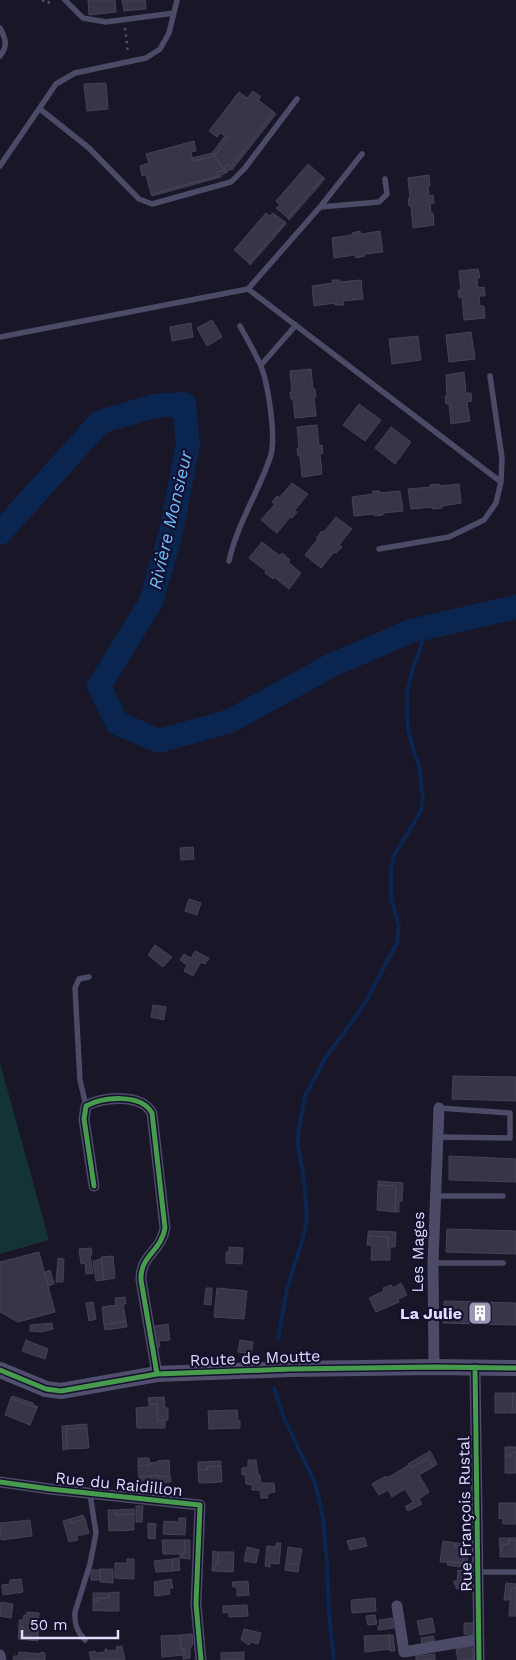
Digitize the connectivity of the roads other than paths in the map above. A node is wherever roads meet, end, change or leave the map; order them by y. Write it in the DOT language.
graph roads {
  1 [pos="65,0"];
  2 [pos="72,0"];
  3 [pos="178,0"];
  4 [pos="72,8"];
  5 [pos="174,13"];
  6 [pos="0,28"];
  7 [pos="0,56"];
  8 [pos="297,98"];
  9 [pos="40,109"];
  10 [pos="362,154"];
  11 [pos="0,166"];
  12 [pos="385,179"];
  13 [pos="320,207"];
  14 [pos="248,289"];
  15 [pos="240,326"];
  16 [pos="296,326"];
  17 [pos="0,337"];
  18 [pos="261,365"];
  19 [pos="490,376"];
  20 [pos="501,482"];
  21 [pos="379,549"];
  22 [pos="229,561"];
  23 [pos="89,977"];
  24 [pos="86,1106"];
  25 [pos="439,1108"];
  26 [pos="438,1138"];
  27 [pos="94,1186"];
  28 [pos="435,1196"];
  29 [pos="503,1196"];
  30 [pos="433,1263"];
  31 [pos="503,1263"];
  32 [pos="434,1367"];
  33 [pos="475,1367"];
  34 [pos="516,1368"];
  35 [pos="157,1374"];
  36 [pos="3,1376"];
  37 [pos="0,1482"];
  38 [pos="90,1494"];
  39 [pos="478,1572"];
  40 [pos="516,1572"];
  41 [pos="397,1606"];
  42 [pos="479,1638"];
  43 [pos="85,1640"];
  44 [pos="0,1655"];
  45 [pos="1,1660"];
  46 [pos="201,1660"];
  47 [pos="479,1660"];
  1 -- 4 [label="lane"];
  2 -- 4 [label="lane"];
  3 -- 5 [label="lane"];
  4 -- 5 [label="lane"];
  5 -- 9 [label="lane"];
  6 -- 7 [label="lane"];
  8 -- 9 [label="lane"];
  9 -- 11 [label="lane"];
  10 -- 13 [label="lane"];
  12 -- 13 [label="lane"];
  13 -- 14 [label="lane"];
  14 -- 16 [label="lane"];
  14 -- 17 [label="lane"];
  15 -- 18 [label="lane"];
  16 -- 18 [label="lane"];
  16 -- 20 [label="lane"];
  18 -- 22 [label="lane"];
  19 -- 20 [label="lane"];
  20 -- 21 [label="lane"];
  23 -- 24 [label="lane"];
  24 -- 27 [label="street"];
  24 -- 35 [label="street"];
  25 -- 26 [label="street, Les Mages"];
  25 -- 26 [label="lane, Les Mages"];
  26 -- 28 [label="street, Les Mages"];
  28 -- 29 [label="lane"];
  28 -- 30 [label="street, Les Mages"];
  30 -- 31 [label="lane"];
  30 -- 32 [label="street, Les Mages"];
  32 -- 33 [label="street, Route de Moutte"];
  32 -- 35 [label="street, Route de Moutte"];
  33 -- 34 [label="street, Route de Moutte"];
  33 -- 39 [label="street, Rue François Rustal"];
  35 -- 36 [label="street, Route de Moutte"];
  37 -- 38 [label="street, Rue du Raidillon"];
  38 -- 43 [label="lane"];
  38 -- 46 [label="street, Rue du Raidillon"];
  39 -- 40 [label="lane"];
  39 -- 42 [label="street, Rue François Rustal"];
  41 -- 42 [label="street"];
  42 -- 47 [label="street, Rue François Rustal"];
  44 -- 45 [label="street"];
}
